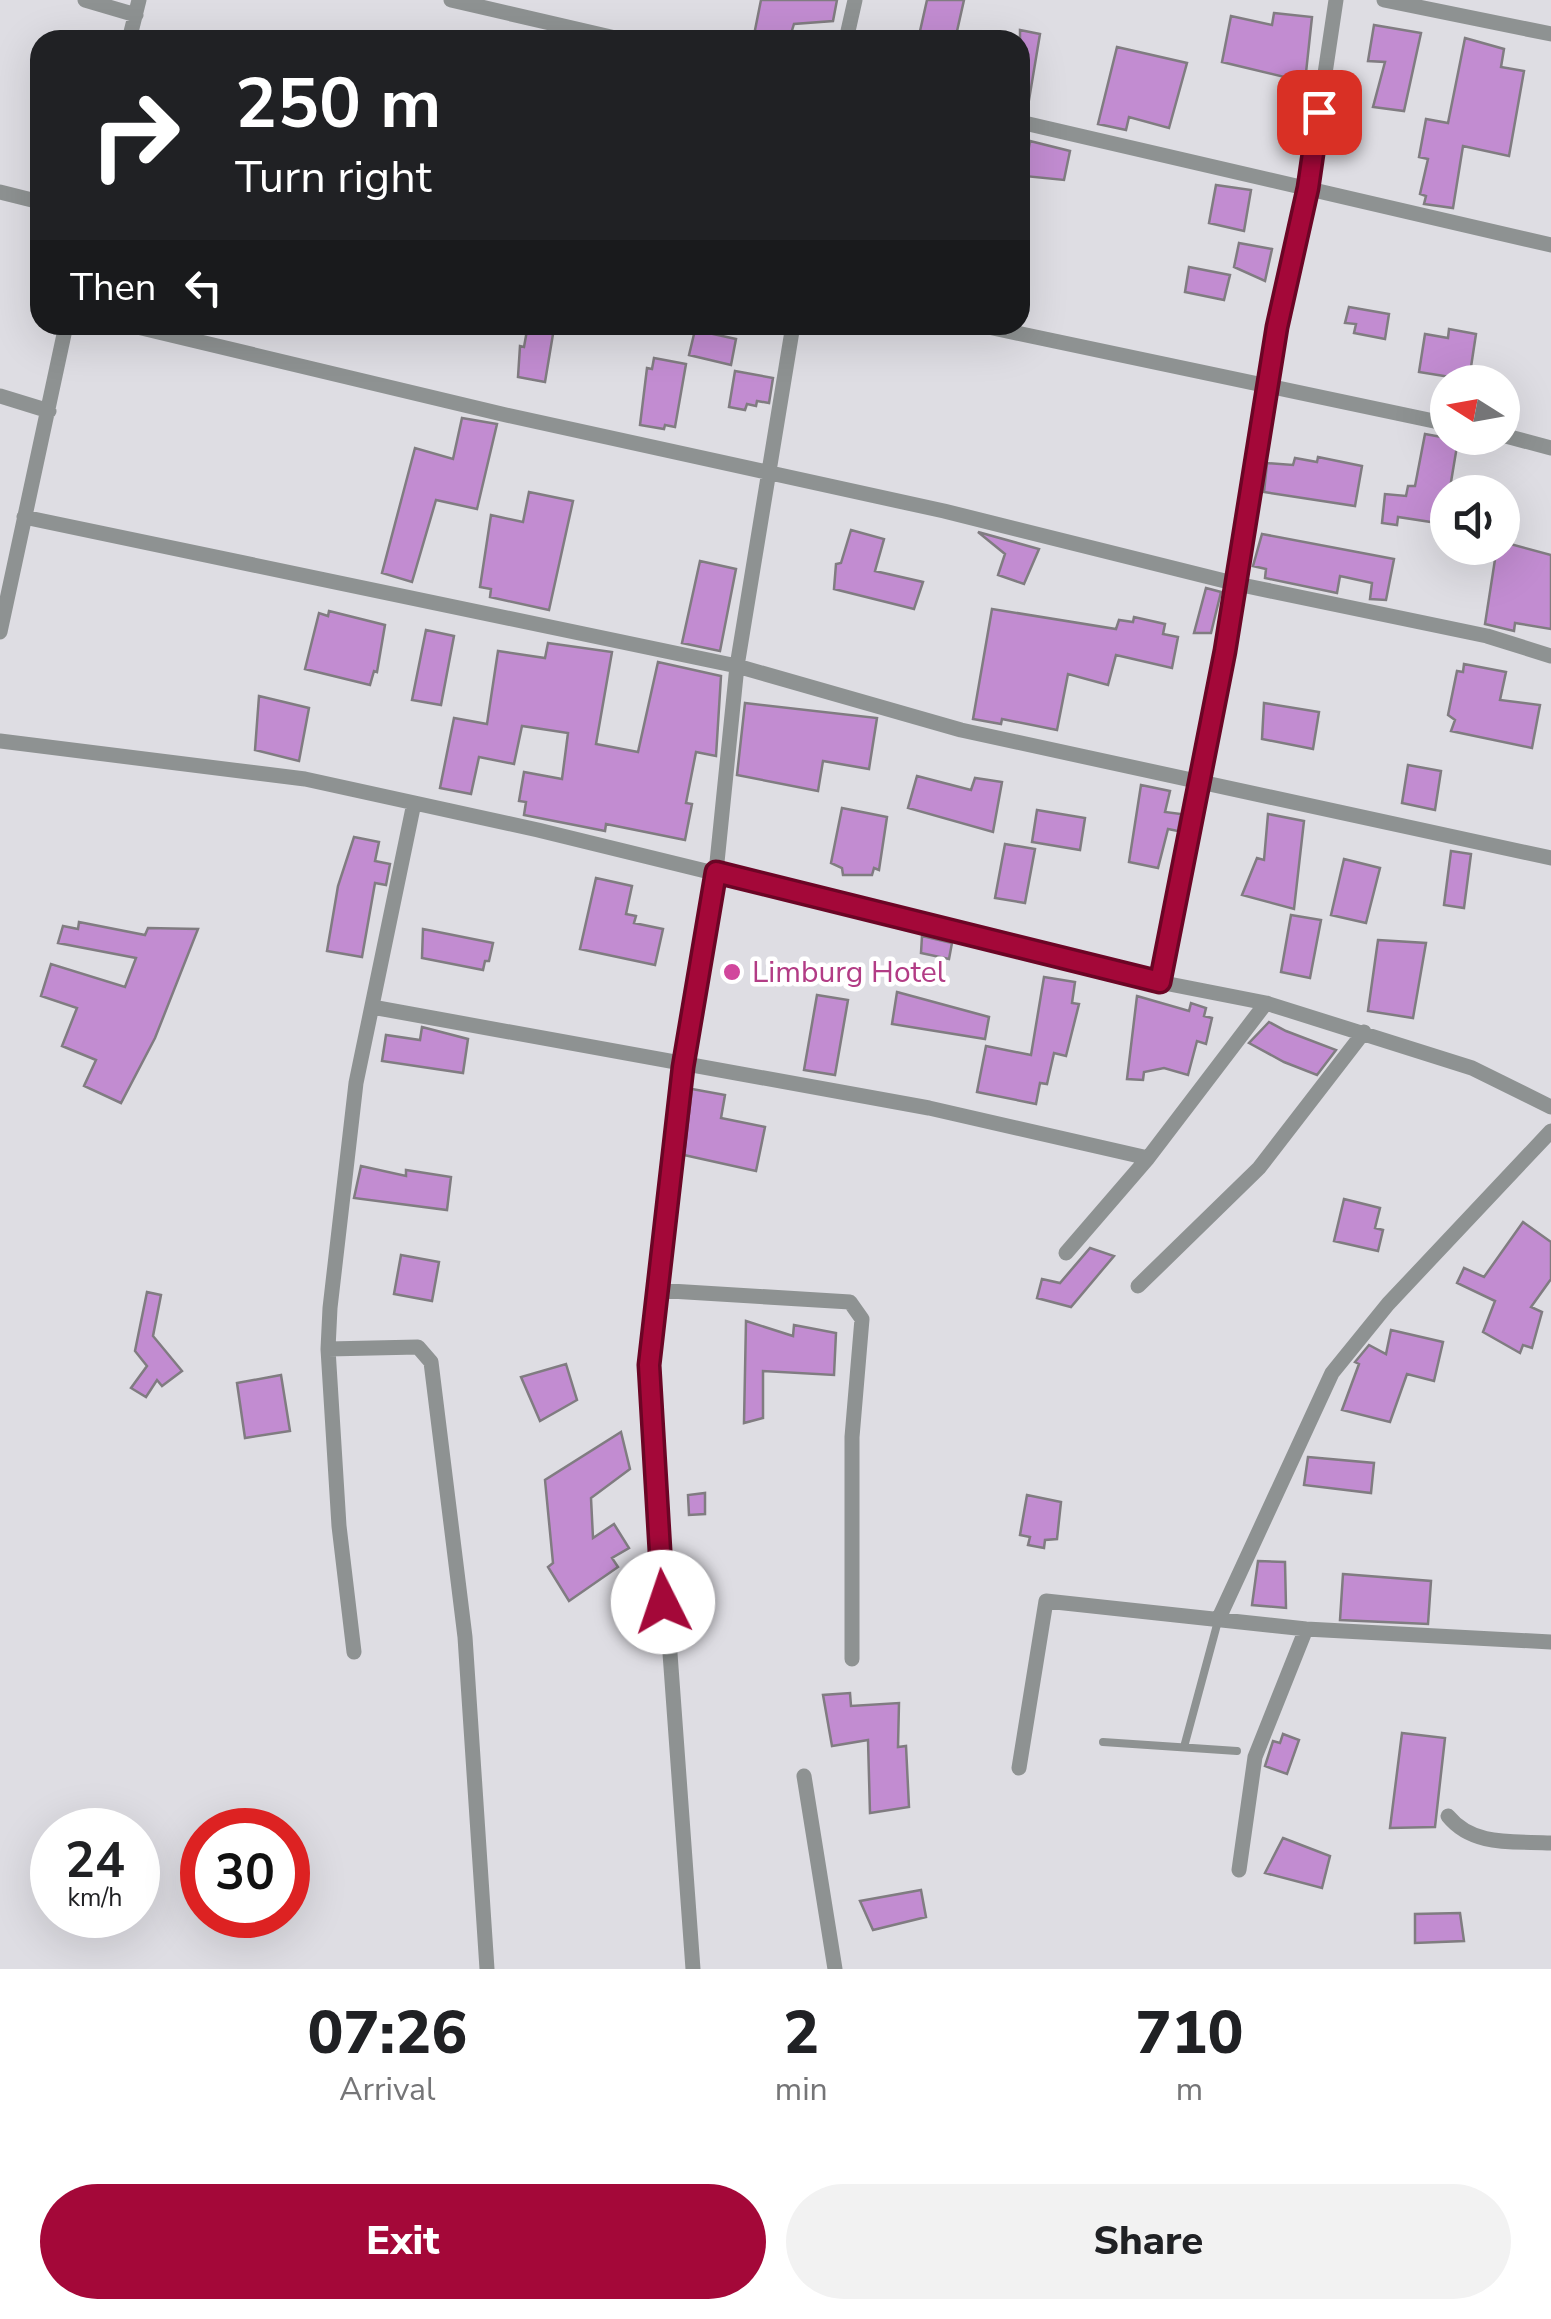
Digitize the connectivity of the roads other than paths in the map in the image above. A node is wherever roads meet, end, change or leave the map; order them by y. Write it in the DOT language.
graph roads {
  1 [pos="86,0"];
  2 [pos="451,0"];
  3 [pos="855,0"];
  4 [pos="1336,0"];
  5 [pos="1384,0"];
  6 [pos="137,8"];
  7 [pos="581,30"];
  8 [pos="848,30"];
  9 [pos="1551,34"];
  10 [pos="1030,124"];
  11 [pos="1308,188"];
  12 [pos="0,192"];
  13 [pos="30,200"];
  14 [pos="1551,244"];
  15 [pos="64,335"];
  16 [pos="172,335"];
  17 [pos="792,335"];
  18 [pos="1024,335"];
  19 [pos="1270,389"];
  20 [pos="0,396"];
  21 [pos="50,411"];
  22 [pos="1430,420"];
  23 [pos="1520,440"];
  24 [pos="1551,448"];
  25 [pos="768,472"];
  26 [pos="24,517"];
  27 [pos="1236,584"];
  28 [pos="1,620"];
  29 [pos="1551,656"];
  30 [pos="737,666"];
  31 [pos="0,741"];
  32 [pos="1198,781"];
  33 [pos="414,803"];
  34 [pos="1551,858"];
  35 [pos="716,872"];
  36 [pos="1160,982"];
  37 [pos="1266,1003"];
  38 [pos="372,1006"];
  39 [pos="1364,1032"];
  40 [pos="683,1067"];
  41 [pos="1551,1107"];
  42 [pos="1551,1131"];
  43 [pos="1148,1158"];
  44 [pos="1066,1252"];
  45 [pos="1138,1286"];
  46 [pos="654,1290"];
  47 [pos="328,1350"];
  48 [pos="1218,1620"];
  49 [pos="1306,1628"];
  50 [pos="1551,1642"];
  51 [pos="354,1652"];
  52 [pos="852,1659"];
  53 [pos="1102,1742"];
  54 [pos="1184,1748"];
  55 [pos="1237,1751"];
  56 [pos="1019,1768"];
  57 [pos="804,1776"];
  58 [pos="1448,1816"];
  59 [pos="1551,1843"];
  60 [pos="1239,1870"];
  61 [pos="487,1969"];
  62 [pos="693,1969"];
  63 [pos="835,1969"];
  1 -- 6 [label="street"];
  2 -- 7 [label="street"];
  3 -- 8 [label="street"];
  4 -- 11 [label="street"];
  5 -- 9 [label="street"];
  10 -- 11 [label="street"];
  11 -- 14 [label="street"];
  11 -- 19 [label="street"];
  12 -- 13 [label="street"];
  15 -- 21 [label="street"];
  16 -- 25 [label="street"];
  17 -- 25 [label="street"];
  18 -- 19 [label="street"];
  19 -- 22 [label="street"];
  19 -- 27 [label="street"];
  20 -- 21 [label="street"];
  21 -- 26 [label="street"];
  23 -- 24 [label="street"];
  25 -- 27 [label="street"];
  25 -- 30 [label="street"];
  26 -- 28 [label="street"];
  26 -- 30 [label="street"];
  27 -- 29 [label="street"];
  27 -- 32 [label="street"];
  30 -- 32 [label="street"];
  30 -- 35 [label="street"];
  31 -- 33 [label="street"];
  32 -- 34 [label="street"];
  32 -- 36 [label="street"];
  33 -- 35 [label="street"];
  33 -- 38 [label="street"];
  35 -- 36 [label="street"];
  35 -- 40 [label="street"];
  36 -- 37 [label="street"];
  37 -- 39 [label="street"];
  37 -- 43 [label="street"];
  38 -- 40 [label="street"];
  38 -- 47 [label="street"];
  39 -- 41 [label="street"];
  39 -- 45 [label="street"];
  40 -- 43 [label="street"];
  40 -- 46 [label="street"];
  42 -- 48 [label="street"];
  43 -- 44 [label="street"];
  46 -- 52 [label="street"];
  46 -- 62 [label="street"];
  47 -- 51 [label="street"];
  47 -- 61 [label="street"];
  48 -- 49 [label="street"];
  48 -- 54 [label="lane"];
  48 -- 56 [label="street"];
  49 -- 50 [label="street"];
  49 -- 60 [label="street"];
  53 -- 54 [label="lane"];
  54 -- 55 [label="lane"];
  57 -- 63 [label="street"];
  58 -- 59 [label="street"];
}
